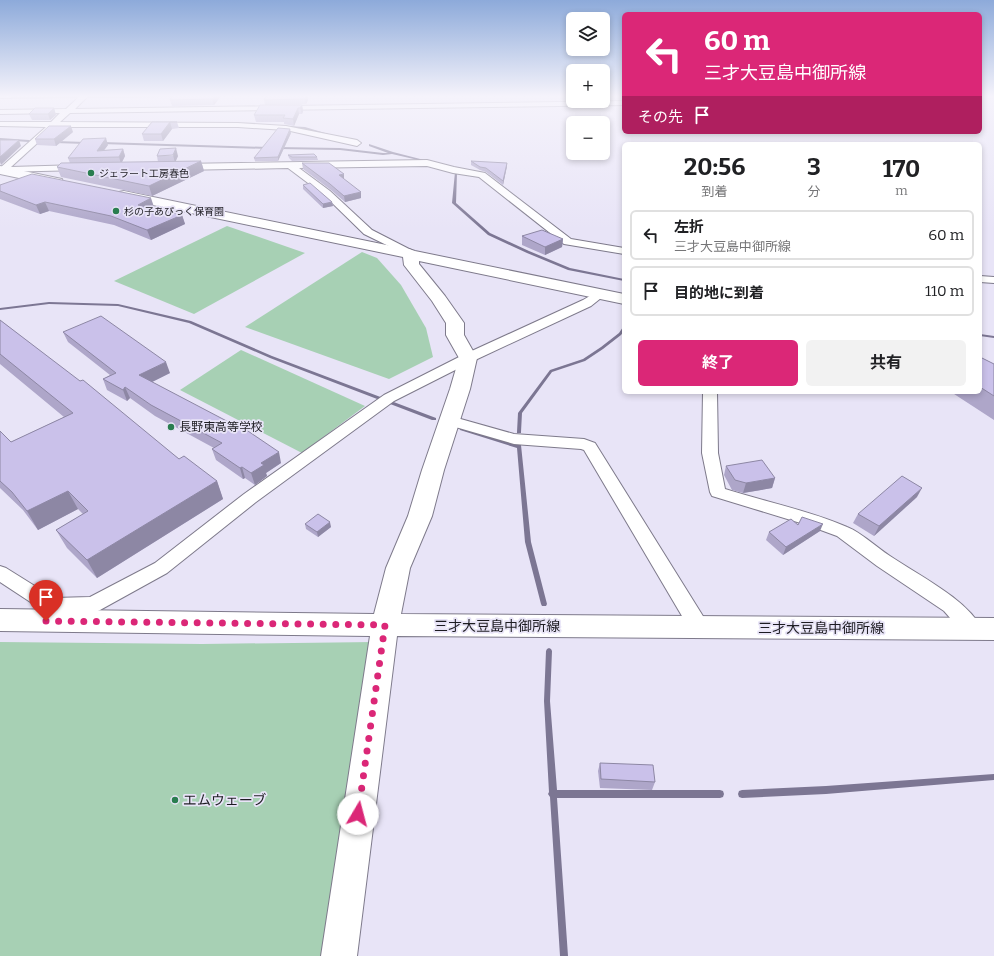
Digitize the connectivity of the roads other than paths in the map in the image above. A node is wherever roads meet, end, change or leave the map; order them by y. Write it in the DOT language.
graph roads {
  1 [pos="36,141"];
  2 [pos="347,141"];
  3 [pos="20,142"];
  4 [pos="33,143"];
  5 [pos="357,143"];
  6 [pos="290,165"];
  7 [pos="173,167"];
  8 [pos="87,168"];
  9 [pos="1,170"];
  10 [pos="70,184"];
  11 [pos="108,192"];
  12 [pos="622,251"];
  13 [pos="409,253"];
  14 [pos="982,279"];
  15 [pos="994,280"];
  16 [pos="600,294"];
  17 [pos="622,299"];
  18 [pos="468,358"];
  19 [pos="710,394"];
  20 [pos="450,421"];
  21 [pos="0,573"];
  22 [pos="48,613"];
  23 [pos="0,620"];
  24 [pos="385,625"];
  25 [pos="699,627"];
  26 [pos="983,629"];
  27 [pos="339,956"];
  1 -- 4 [label="street"];
  2 -- 5 [label="street"];
  3 -- 4 [label="street"];
  4 -- 9 [label="street"];
  6 -- 7 [label="street"];
  6 -- 12 [label="street"];
  6 -- 13 [label="street"];
  8 -- 9 [label="street"];
  9 -- 10 [label="street"];
  11 -- 13 [label="street"];
  13 -- 16 [label="street"];
  13 -- 18 [label="street"];
  14 -- 15 [label="street"];
  16 -- 17 [label="street"];
  16 -- 18 [label="street"];
  18 -- 20 [label="street"];
  18 -- 22 [label="street"];
  19 -- 26 [label="street"];
  20 -- 24 [label="street"];
  20 -- 25 [label="street"];
  21 -- 22 [label="street"];
  22 -- 23 [label="street, 三才大豆島中御所線"];
  22 -- 24 [label="street, 三才大豆島中御所線"];
  24 -- 25 [label="street, 三才大豆島中御所線"];
  24 -- 27 [label="street"];
  25 -- 26 [label="street, 三才大豆島中御所線"];
}
